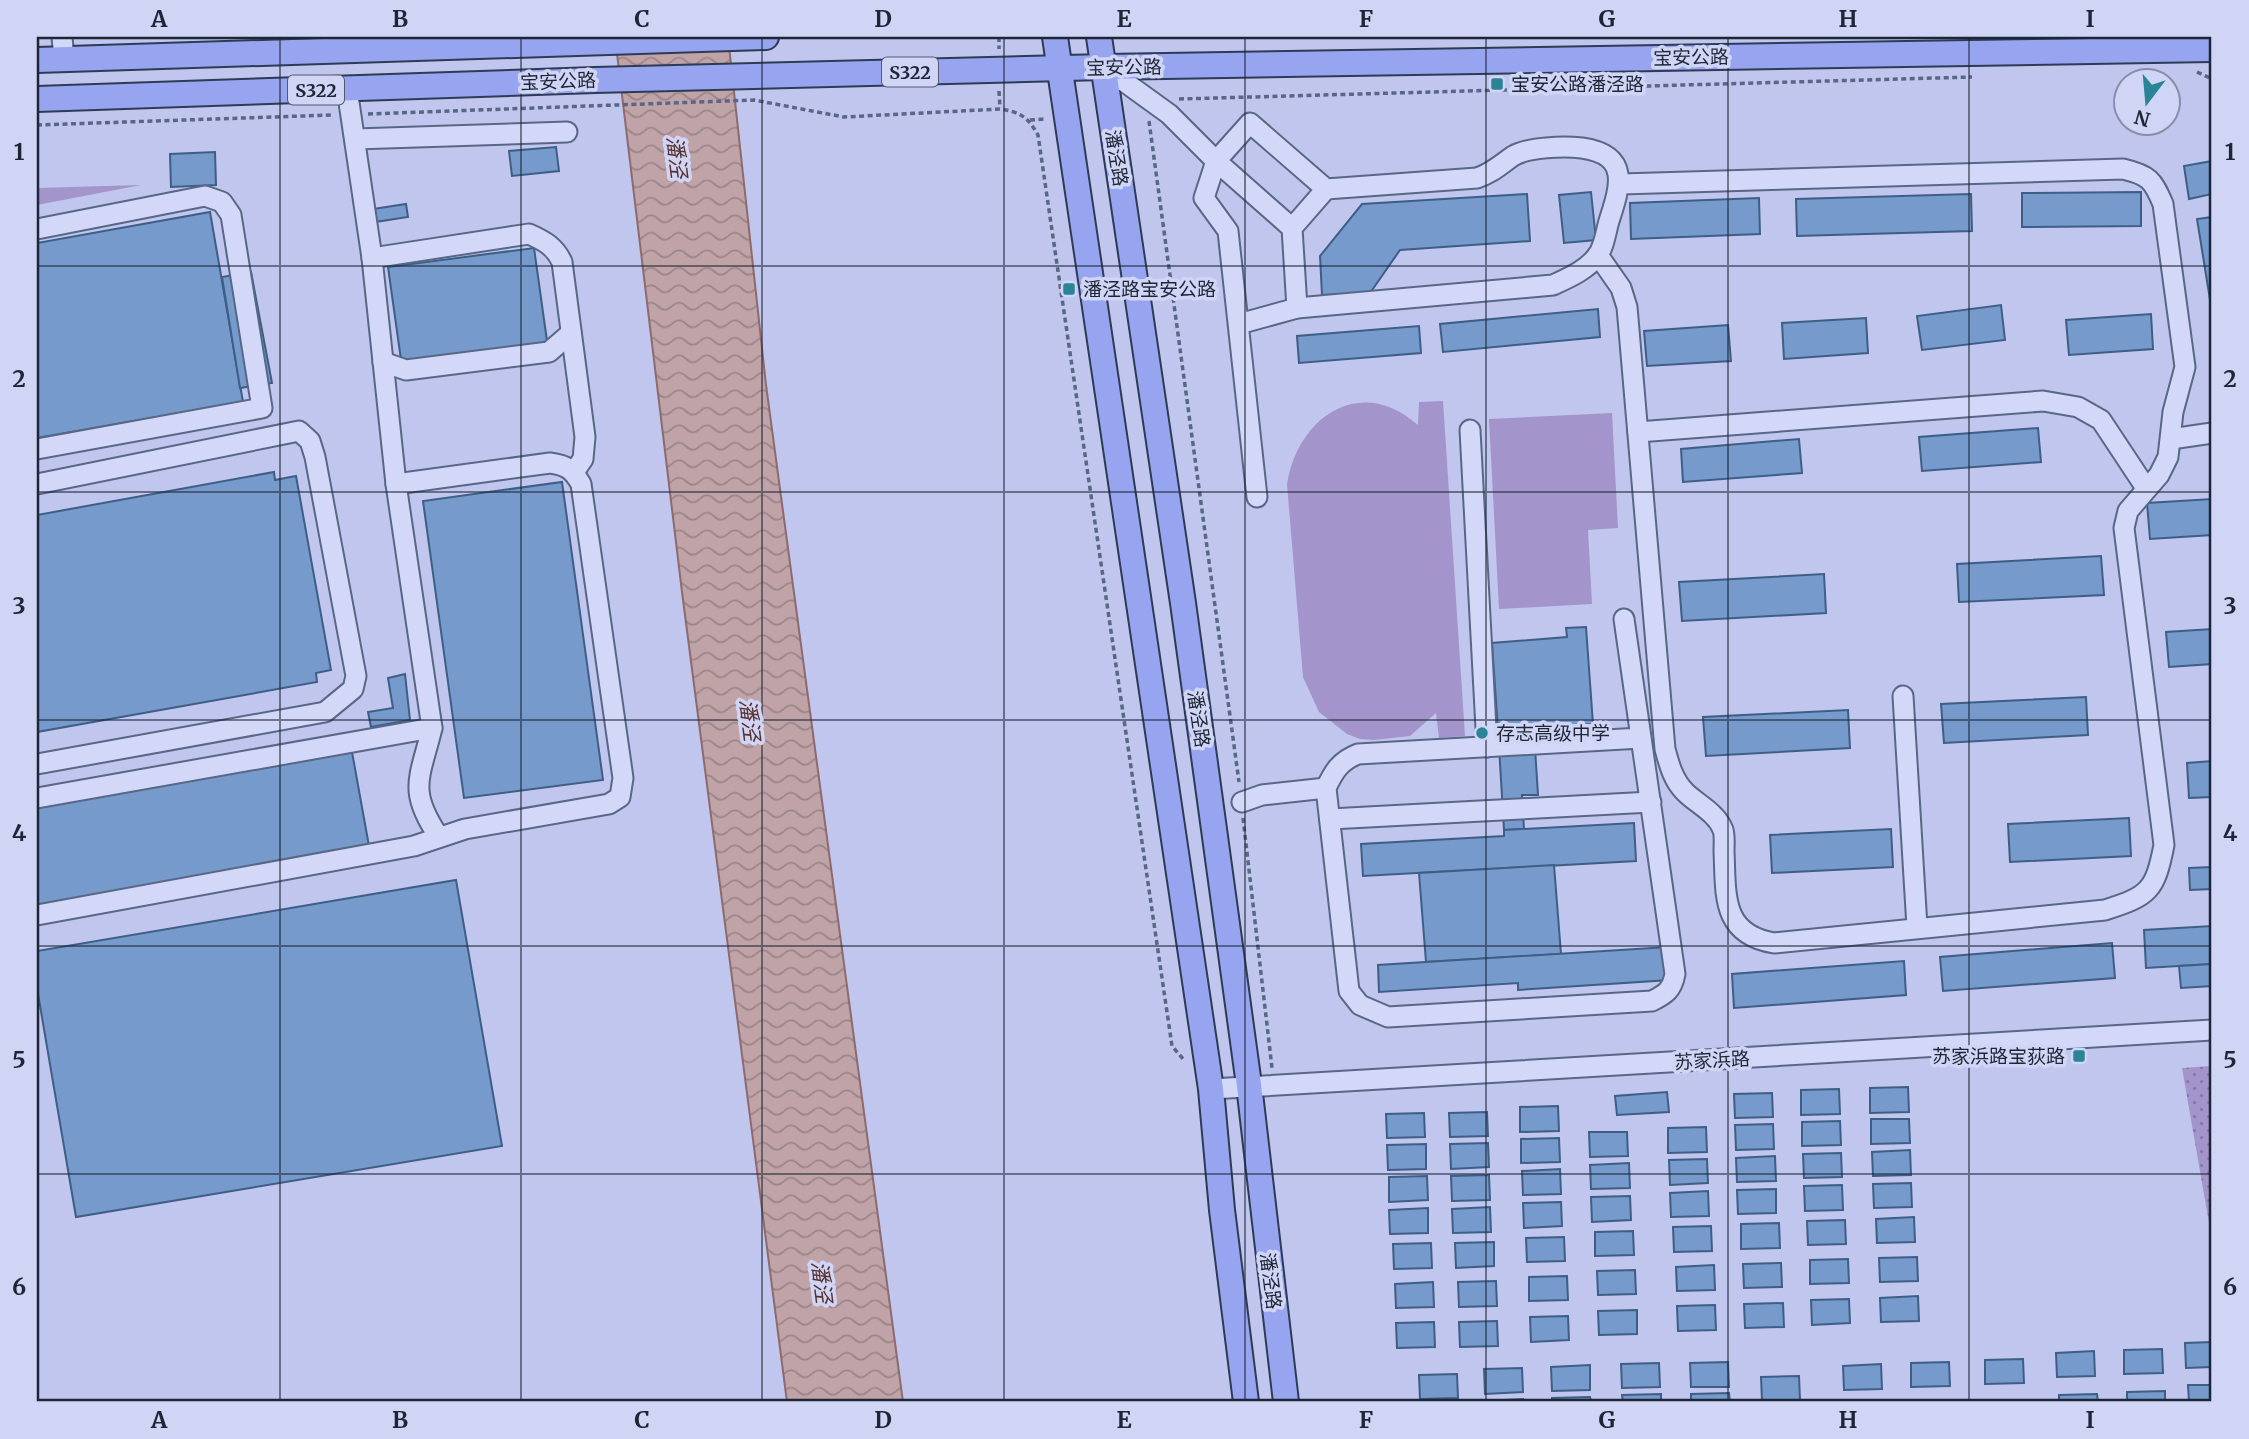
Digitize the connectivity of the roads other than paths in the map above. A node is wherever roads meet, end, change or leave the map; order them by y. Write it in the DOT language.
graph roads {
  1 [pos="757,37"];
  2 [pos="766,37"];
  3 [pos="1055,37"];
  4 [pos="1099,37"];
  5 [pos="63,48"];
  6 [pos="2212,49"];
  7 [pos="37,60"];
  8 [pos="1104,67"];
  9 [pos="1060,68"];
  10 [pos="347,89"];
  11 [pos="37,99"];
  12 [pos="567,132"];
  13 [pos="355,139"];
  14 [pos="1216,161"];
  15 [pos="1621,184"];
  16 [pos="1326,189"];
  17 [pos="1292,228"];
  18 [pos="37,229"];
  19 [pos="1598,255"];
  20 [pos="372,258"];
  21 [pos="1297,308"];
  22 [pos="1239,324"];
  23 [pos="571,333"];
  24 [pos="383,362"];
  25 [pos="1470,430"];
  26 [pos="1638,432"];
  27 [pos="2212,433"];
  28 [pos="2171,439"];
  29 [pos="37,449"];
  30 [pos="574,472"];
  31 [pos="37,484"];
  32 [pos="396,484"];
  33 [pos="2146,488"];
  34 [pos="1257,497"];
  35 [pos="1624,619"];
  36 [pos="1903,696"];
  37 [pos="432,728"];
  38 [pos="1641,738"];
  39 [pos="1487,747"];
  40 [pos="37,764"];
  41 [pos="1326,788"];
  42 [pos="37,798"];
  43 [pos="1242,802"];
  44 [pos="1651,802"];
  45 [pos="1330,819"];
  46 [pos="439,837"];
  47 [pos="37,915"];
  48 [pos="1917,927"];
  49 [pos="2212,1030"];
  50 [pos="1249,1085"];
  51 [pos="1211,1089"];
  52 [pos="1246,1402"];
  53 [pos="1286,1402"];
  1 -- 2 [label="main road, 宝安公路 / S322"];
  1 -- 5 [label="main road, 宝安公路 / S322"];
  3 -- 9 [label="main road, 潘泾路"];
  4 -- 8 [label="main road, 潘泾路"];
  5 -- 7 [label="main road, 宝安公路 / S322"];
  6 -- 8 [label="main road, 宝安公路 / S322"];
  8 -- 9 [label="main road, 宝安公路 / S322"];
  8 -- 14 [label="street"];
  8 -- 50 [label="main road, 潘泾路"];
  9 -- 10 [label="main road, 宝安公路 / S322"];
  9 -- 51 [label="main road, 潘泾路"];
  10 -- 11 [label="main road, 宝安公路 / S322"];
  10 -- 13 [label="street"];
  12 -- 13 [label="street"];
  13 -- 20 [label="street"];
  14 -- 16 [label="street"];
  14 -- 17 [label="street"];
  14 -- 22 [label="street"];
  15 -- 16 [label="street"];
  15 -- 19 [label="street"];
  15 -- 28 [label="street"];
  16 -- 17 [label="street"];
  17 -- 21 [label="street"];
  18 -- 29 [label="street"];
  19 -- 21 [label="street"];
  19 -- 26 [label="street"];
  20 -- 23 [label="street"];
  20 -- 24 [label="street"];
  21 -- 22 [label="street"];
  22 -- 34 [label="street"];
  23 -- 24 [label="street"];
  23 -- 30 [label="street"];
  24 -- 32 [label="street"];
  25 -- 39 [label="street"];
  26 -- 33 [label="street"];
  26 -- 48 [label="street"];
  27 -- 28 [label="street"];
  28 -- 33 [label="street"];
  30 -- 32 [label="street"];
  30 -- 46 [label="street"];
  31 -- 40 [label="street"];
  32 -- 37 [label="street"];
  33 -- 48 [label="street"];
  35 -- 38 [label="street"];
  36 -- 48 [label="street"];
  37 -- 42 [label="street"];
  37 -- 46 [label="street"];
  38 -- 39 [label="street"];
  38 -- 44 [label="street"];
  39 -- 41 [label="street"];
  41 -- 43 [label="street"];
  41 -- 45 [label="street"];
  44 -- 45 [label="street"];
  44 -- 45 [label="street"];
  46 -- 47 [label="street"];
  49 -- 50 [label="street, 苏家浜路"];
  50 -- 51 [label="street, 苏家浜路"];
  50 -- 53 [label="main road, 潘泾路"];
  51 -- 52 [label="main road, 潘泾路"];
}
